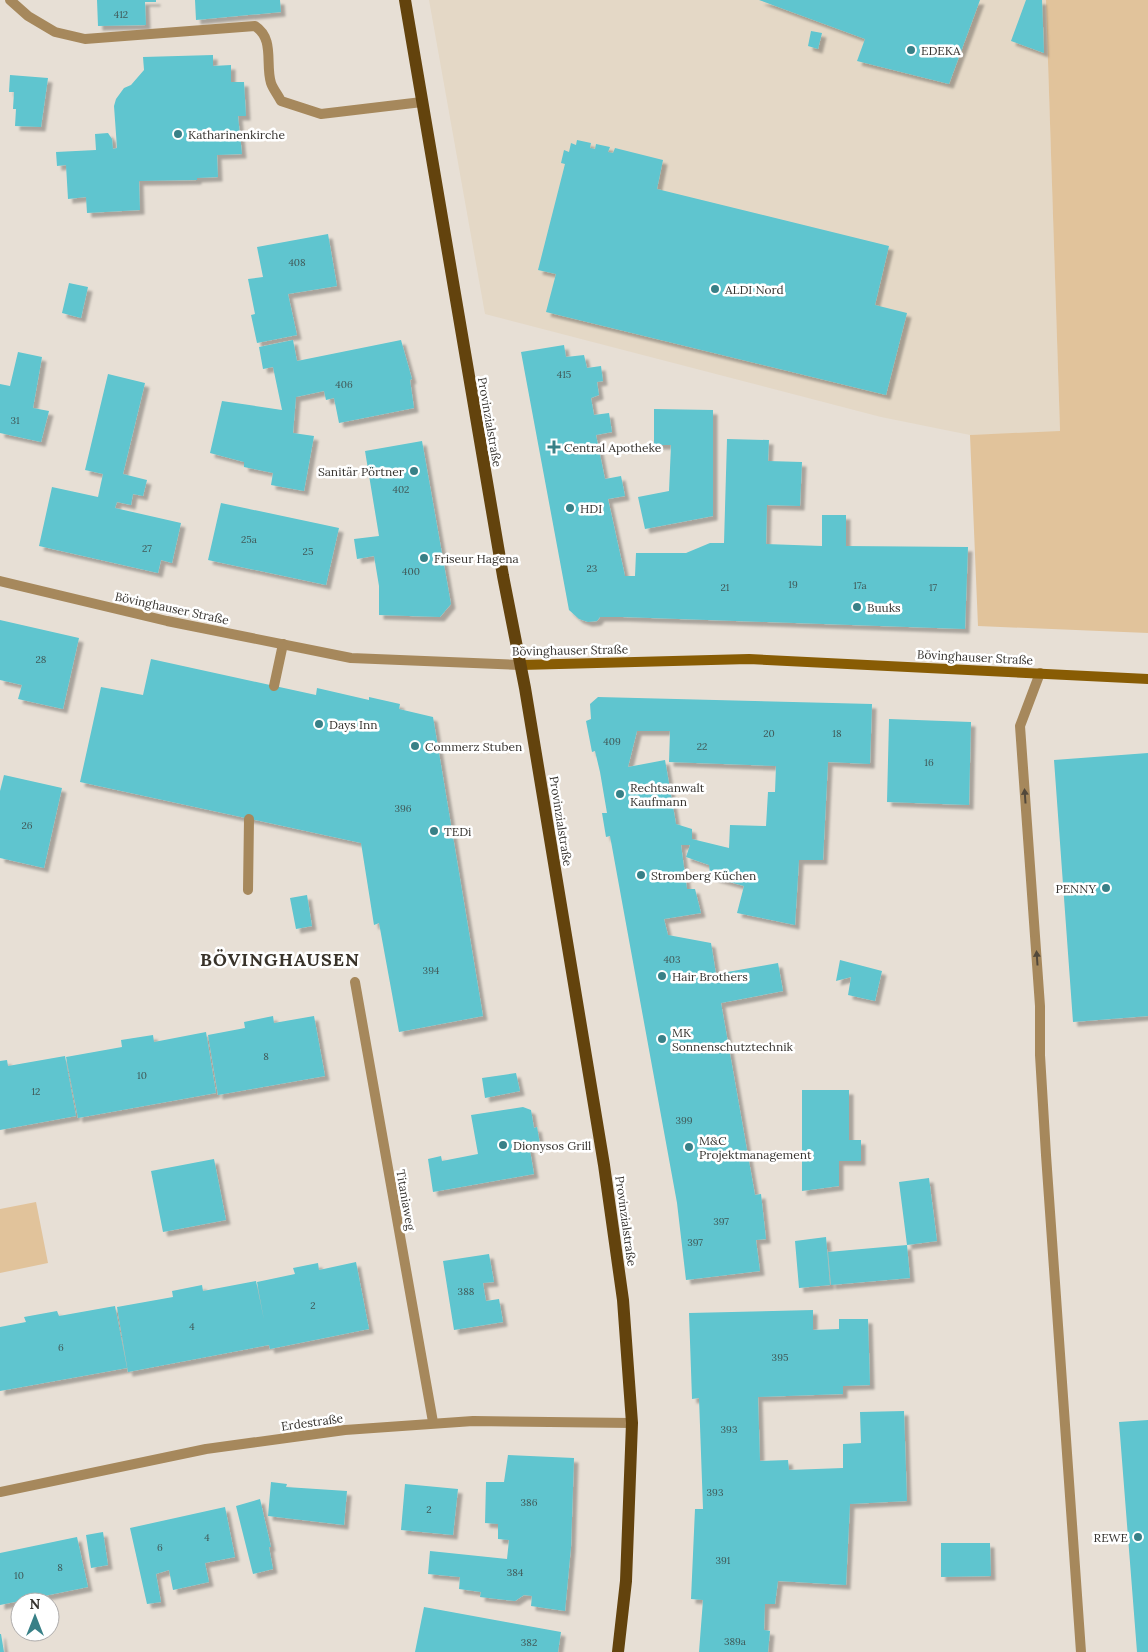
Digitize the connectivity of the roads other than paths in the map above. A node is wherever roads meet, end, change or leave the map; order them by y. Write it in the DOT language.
graph roads {
  1 [pos="10,0"];
  2 [pos="405,0"];
  3 [pos="422,102"];
  4 [pos="0,581"];
  5 [pos="283,644"];
  6 [pos="521,665"];
  7 [pos="1040,673"];
  8 [pos="1148,679"];
  9 [pos="274,686"];
  10 [pos="250,819"];
  11 [pos="248,890"];
  12 [pos="355,982"];
  13 [pos="433,1422"];
  14 [pos="632,1422"];
  15 [pos="0,1492"];
  16 [pos="618,1652"];
  17 [pos="1081,1652"];
  1 -- 3 [label="street"];
  2 -- 3 [label="main road, Provinzialstraße"];
  3 -- 6 [label="main road, Provinzialstraße"];
  4 -- 5 [label="street, Bövinghauser Straße"];
  5 -- 6 [label="street, Bövinghauser Straße"];
  5 -- 9 [label="street"];
  6 -- 7 [label="main road, Bövinghauser Straße"];
  6 -- 14 [label="main road, Provinzialstraße"];
  7 -- 8 [label="main road, Bövinghauser Straße"];
  17 -- 7 [label="street, one-way"];
  10 -- 11 [label="street"];
  12 -- 13 [label="street, Titaniaweg"];
  13 -- 14 [label="street, Erdestraße"];
  13 -- 15 [label="street, Erdestraße"];
  14 -- 16 [label="main road, Provinzialstraße"];
}
